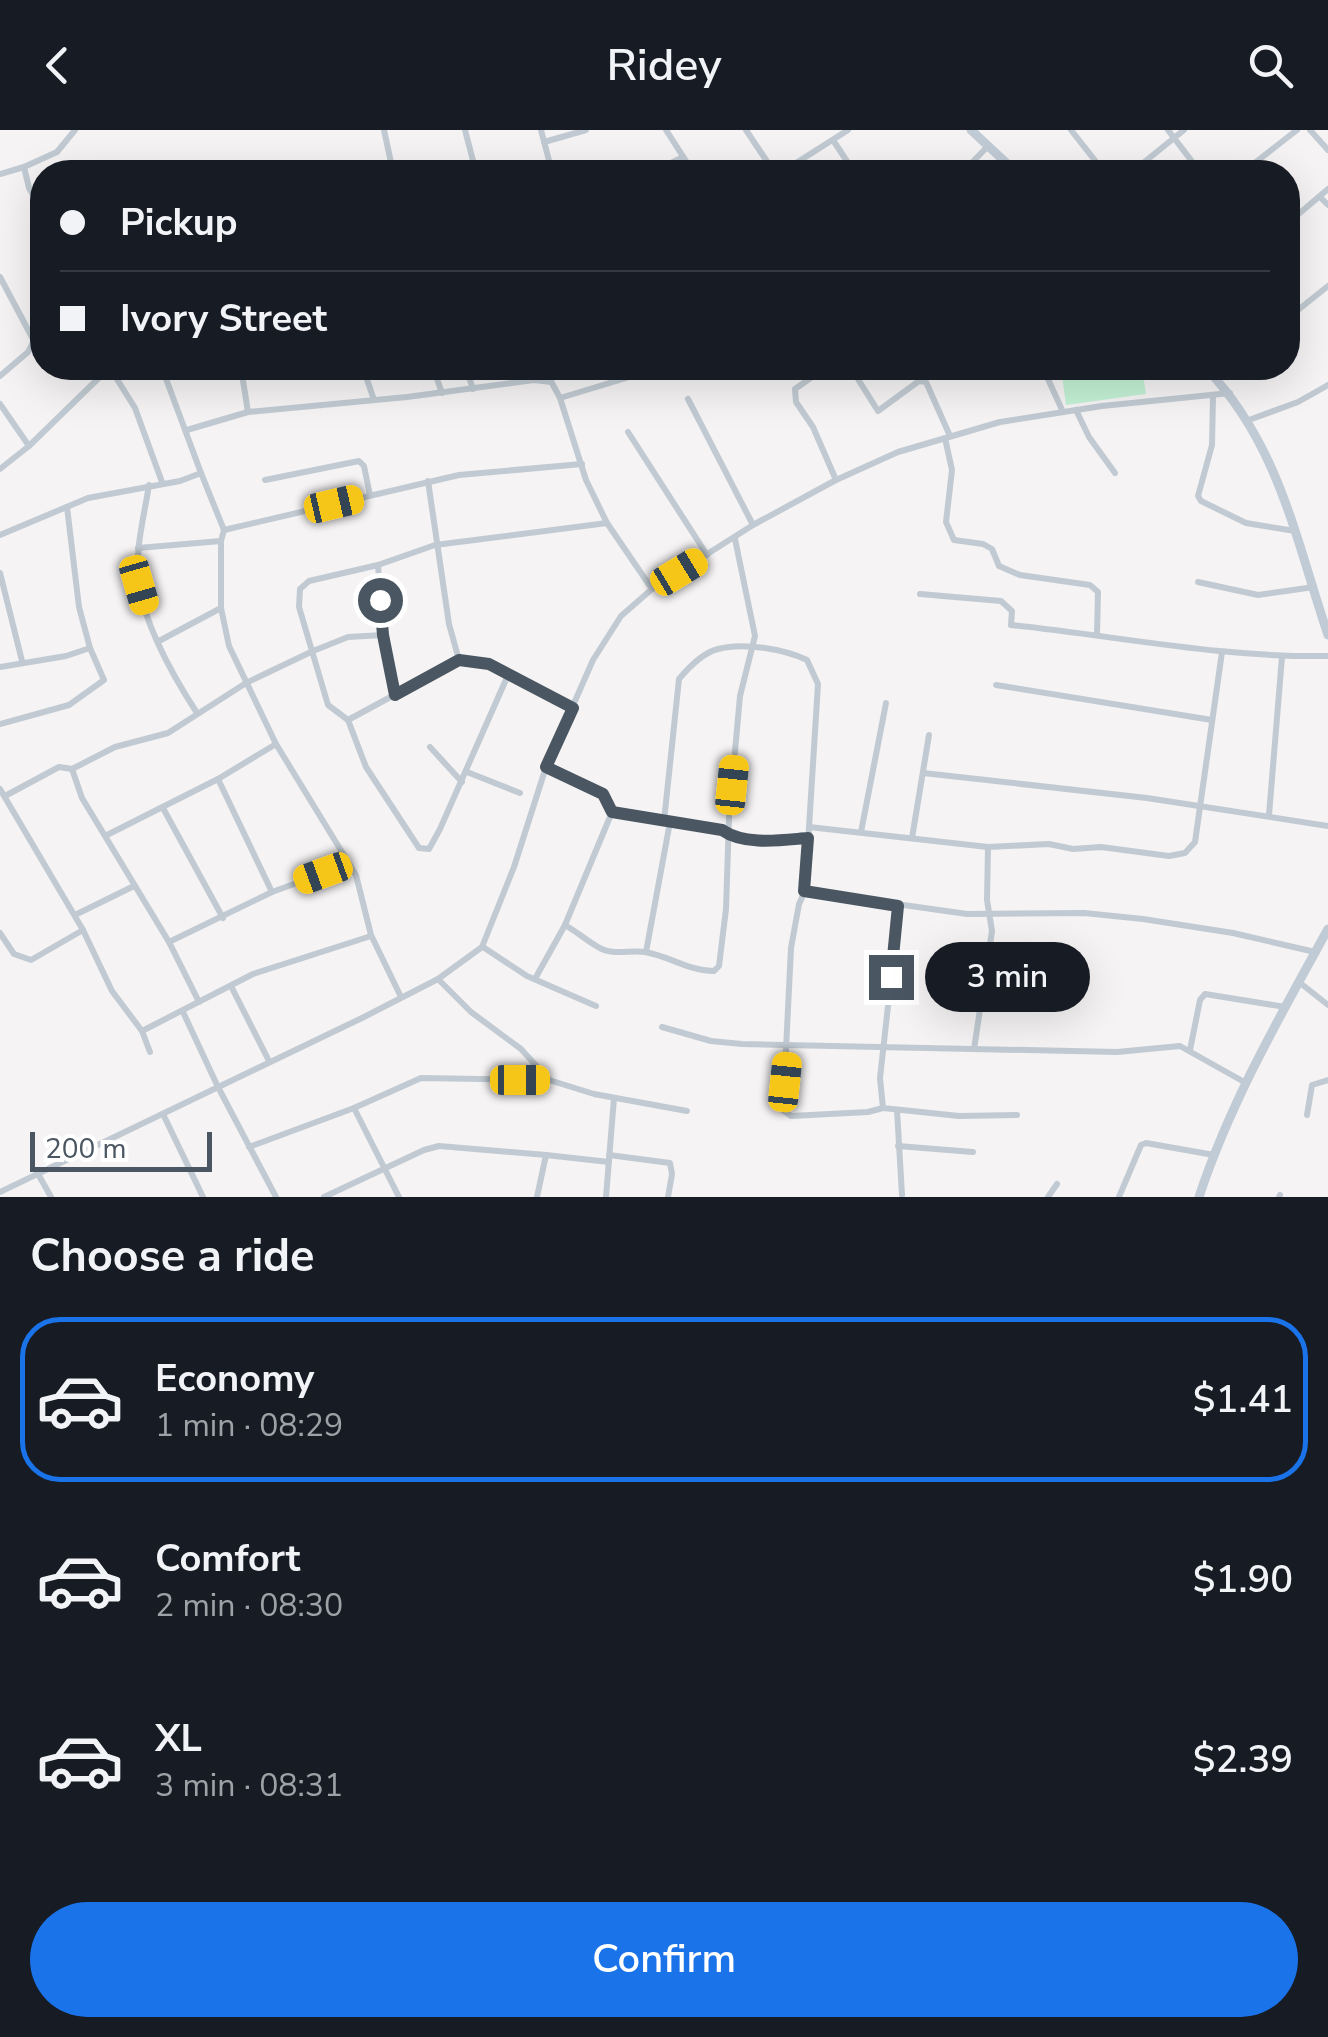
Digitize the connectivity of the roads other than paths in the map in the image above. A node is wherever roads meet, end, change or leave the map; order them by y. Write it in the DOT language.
graph roads {
  1 [pos="75,130"];
  2 [pos="384,130"];
  3 [pos="464,130"];
  4 [pos="541,130"];
  5 [pos="586,130"];
  6 [pos="666,130"];
  7 [pos="746,130"];
  8 [pos="848,130"];
  9 [pos="970,130"];
  10 [pos="1072,130"];
  11 [pos="1184,130"];
  12 [pos="1298,130"];
  13 [pos="1310,130"];
  14 [pos="1171,134"];
  15 [pos="836,135"];
  16 [pos="544,142"];
  17 [pos="988,146"];
  18 [pos="1328,150"];
  19 [pos="682,158"];
  20 [pos="39,160"];
  21 [pos="390,160"];
  22 [pos="473,160"];
  23 [pos="549,160"];
  24 [pos="678,160"];
  25 [pos="766,160"];
  26 [pos="800,160"];
  27 [pos="848,160"];
  28 [pos="975,160"];
  29 [pos="1003,160"];
  30 [pos="1095,160"];
  31 [pos="1144,160"];
  32 [pos="1191,160"];
  33 [pos="1259,160"];
  34 [pos="30,164"];
  35 [pos="24,167"];
  36 [pos="0,174"];
  37 [pos="30,190"];
  38 [pos="1328,190"];
  39 [pos="1320,196"];
  40 [pos="1328,205"];
  41 [pos="1300,214"];
  42 [pos="0,276"];
  43 [pos="1328,286"];
  44 [pos="1300,308"];
  45 [pos="30,332"];
  46 [pos="30,348"];
  47 [pos="0,376"];
  48 [pos="98,380"];
  49 [pos="118,380"];
  50 [pos="167,380"];
  51 [pos="243,380"];
  52 [pos="367,380"];
  53 [pos="437,380"];
  54 [pos="470,380"];
  55 [pos="534,380"];
  56 [pos="619,380"];
  57 [pos="807,380"];
  58 [pos="859,380"];
  59 [pos="919,380"];
  60 [pos="919,380"];
  61 [pos="1048,380"];
  62 [pos="1218,380"];
  63 [pos="551,382"];
  64 [pos="473,389"];
  65 [pos="1326,391"];
  66 [pos="442,393"];
  67 [pos="1231,394"];
  68 [pos="1213,395"];
  69 [pos="560,398"];
  70 [pos="688,399"];
  71 [pos="374,400"];
  72 [pos="0,404"];
  73 [pos="1076,410"];
  74 [pos="248,412"];
  75 [pos="1062,412"];
  76 [pos="1249,420"];
  77 [pos="188,430"];
  78 [pos="628,432"];
  79 [pos="947,437"];
  80 [pos="29,446"];
  81 [pos="582,464"];
  82 [pos="0,469"];
  83 [pos="201,472"];
  84 [pos="1116,473"];
  85 [pos="265,480"];
  86 [pos="836,480"];
  87 [pos="162,482"];
  88 [pos="428,482"];
  89 [pos="150,485"];
  90 [pos="370,495"];
  91 [pos="67,507"];
  92 [pos="607,523"];
  93 [pos="753,526"];
  94 [pos="224,530"];
  95 [pos="1295,532"];
  96 [pos="0,535"];
  97 [pos="735,539"];
  98 [pos="221,541"];
  99 [pos="436,545"];
  100 [pos="138,548"];
  101 [pos="707,555"];
  102 [pos="378,565"];
  103 [pos="0,574"];
  104 [pos="1198,582"];
  105 [pos="1314,588"];
  106 [pos="652,589"];
  107 [pos="920,594"];
  108 [pos="221,608"];
  109 [pos="1096,634"];
  110 [pos="1328,634"];
  111 [pos="383,635"];
  112 [pos="159,641"];
  113 [pos="90,648"];
  114 [pos="754,648"];
  115 [pos="313,651"];
  116 [pos="1222,652"];
  117 [pos="1328,656"];
  118 [pos="1282,657"];
  119 [pos="459,660"];
  120 [pos="22,662"];
  121 [pos="0,667"];
  122 [pos="508,675"];
  123 [pos="246,683"];
  124 [pos="996,685"];
  125 [pos="395,695"];
  126 [pos="886,704"];
  127 [pos="573,708"];
  128 [pos="197,712"];
  129 [pos="348,720"];
  130 [pos="1212,720"];
  131 [pos="0,724"];
  132 [pos="928,736"];
  133 [pos="276,744"];
  134 [pos="430,747"];
  135 [pos="546,767"];
  136 [pos="72,769"];
  137 [pos="467,772"];
  138 [pos="922,772"];
  139 [pos="218,780"];
  140 [pos="462,782"];
  141 [pos="520,792"];
  142 [pos="3,793"];
  143 [pos="1202,806"];
  144 [pos="163,808"];
  145 [pos="612,812"];
  146 [pos="1269,815"];
  147 [pos="667,822"];
  148 [pos="1328,826"];
  149 [pos="809,827"];
  150 [pos="861,832"];
  151 [pos="106,835"];
  152 [pos="730,836"];
  153 [pos="808,838"];
  154 [pos="912,838"];
  155 [pos="988,847"];
  156 [pos="349,864"];
  157 [pos="134,886"];
  158 [pos="804,891"];
  159 [pos="272,892"];
  160 [pos="898,906"];
  161 [pos="989,914"];
  162 [pos="75,916"];
  163 [pos="223,918"];
  164 [pos="565,925"];
  165 [pos="1328,929"];
  166 [pos="83,930"];
  167 [pos="0,934"];
  168 [pos="371,936"];
  169 [pos="169,942"];
  170 [pos="482,947"];
  171 [pos="646,952"];
  172 [pos="1315,952"];
  173 [pos="536,977"];
  174 [pos="984,978"];
  175 [pos="438,979"];
  176 [pos="1298,982"];
  177 [pos="1032,983"];
  178 [pos="231,986"];
  179 [pos="401,997"];
  180 [pos="199,1002"];
  181 [pos="596,1006"];
  182 [pos="1328,1006"];
  183 [pos="1285,1007"];
  184 [pos="182,1012"];
  185 [pos="662,1027"];
  186 [pos="142,1032"];
  187 [pos="786,1044"];
  188 [pos="884,1047"];
  189 [pos="974,1049"];
  190 [pos="1190,1050"];
  191 [pos="150,1052"];
  192 [pos="269,1061"];
  193 [pos="549,1080"];
  194 [pos="1328,1080"];
  195 [pos="1246,1083"];
  196 [pos="218,1087"];
  197 [pos="614,1098"];
  198 [pos="354,1108"];
  199 [pos="883,1108"];
  200 [pos="897,1110"];
  201 [pos="687,1112"];
  202 [pos="163,1114"];
  203 [pos="1018,1115"];
  204 [pos="1307,1115"];
  205 [pos="249,1146"];
  206 [pos="898,1146"];
  207 [pos="974,1152"];
  208 [pos="546,1155"];
  209 [pos="1214,1156"];
  210 [pos="609,1158"];
  211 [pos="385,1168"];
  212 [pos="36,1172"];
  213 [pos="1057,1184"];
  214 [pos="0,1192"];
  215 [pos="902,1195"];
  216 [pos="51,1197"];
  217 [pos="204,1197"];
  218 [pos="276,1197"];
  219 [pos="324,1197"];
  220 [pos="399,1197"];
  221 [pos="537,1197"];
  222 [pos="606,1197"];
  223 [pos="668,1197"];
  224 [pos="1048,1197"];
  225 [pos="1119,1197"];
  226 [pos="1199,1197"];
  1 -- 20 [label="street"];
  2 -- 21 [label="street"];
  3 -- 22 [label="street"];
  4 -- 16 [label="street"];
  5 -- 16 [label="street"];
  6 -- 19 [label="street"];
  7 -- 25 [label="street"];
  8 -- 15 [label="street"];
  9 -- 17 [label="main road"];
  10 -- 30 [label="street"];
  11 -- 14 [label="street"];
  12 -- 33 [label="street"];
  13 -- 18 [label="street"];
  14 -- 31 [label="street"];
  14 -- 32 [label="street"];
  15 -- 26 [label="street"];
  15 -- 27 [label="street"];
  16 -- 23 [label="street"];
  17 -- 28 [label="street"];
  17 -- 29 [label="main road"];
  19 -- 24 [label="street"];
  34 -- 35 [label="street"];
  35 -- 36 [label="street"];
  35 -- 37 [label="street"];
  38 -- 39 [label="street"];
  39 -- 40 [label="street"];
  39 -- 41 [label="street"];
  42 -- 45 [label="street"];
  43 -- 44 [label="street"];
  46 -- 47 [label="street"];
  48 -- 80 [label="street"];
  49 -- 87 [label="street"];
  50 -- 77 [label="street"];
  51 -- 74 [label="street"];
  52 -- 71 [label="street"];
  53 -- 66 [label="street"];
  54 -- 64 [label="street"];
  55 -- 63 [label="street"];
  55 -- 64 [label="street"];
  56 -- 69 [label="street"];
  57 -- 86 [label="street"];
  58 -- 60 [label="street"];
  59 -- 79 [label="street"];
  61 -- 75 [label="street"];
  62 -- 67 [label="main road"];
  63 -- 69 [label="street"];
  64 -- 66 [label="street"];
  65 -- 76 [label="street"];
  66 -- 71 [label="street"];
  67 -- 68 [label="street"];
  67 -- 76 [label="main road"];
  68 -- 73 [label="street"];
  68 -- 95 [label="street"];
  69 -- 81 [label="street"];
  70 -- 93 [label="street"];
  71 -- 74 [label="street"];
  72 -- 80 [label="street"];
  73 -- 75 [label="street"];
  73 -- 84 [label="street"];
  74 -- 77 [label="street"];
  75 -- 79 [label="street"];
  76 -- 95 [label="main road"];
  77 -- 83 [label="street"];
  78 -- 101 [label="street"];
  79 -- 86 [label="street"];
  79 -- 109 [label="street"];
  80 -- 82 [label="street"];
  81 -- 88 [label="street"];
  81 -- 92 [label="street"];
  83 -- 87 [label="street"];
  83 -- 94 [label="street"];
  85 -- 90 [label="street"];
  86 -- 93 [label="street"];
  87 -- 89 [label="street"];
  88 -- 90 [label="street"];
  88 -- 99 [label="street"];
  89 -- 91 [label="street"];
  89 -- 100 [label="street"];
  90 -- 94 [label="street"];
  91 -- 96 [label="street"];
  91 -- 113 [label="street"];
  92 -- 99 [label="street"];
  92 -- 106 [label="street"];
  93 -- 97 [label="street"];
  94 -- 98 [label="street"];
  95 -- 105 [label="main road"];
  97 -- 101 [label="street"];
  97 -- 114 [label="street"];
  98 -- 100 [label="street"];
  98 -- 108 [label="street"];
  99 -- 102 [label="street"];
  99 -- 119 [label="street"];
  100 -- 112 [label="street"];
  101 -- 106 [label="street"];
  102 -- 111 [label="street"];
  102 -- 115 [label="street"];
  103 -- 120 [label="street"];
  104 -- 105 [label="street"];
  105 -- 110 [label="main road"];
  106 -- 127 [label="street"];
  107 -- 109 [label="street"];
  108 -- 112 [label="street"];
  108 -- 123 [label="street"];
  109 -- 116 [label="street"];
  111 -- 115 [label="street"];
  111 -- 125 [label="street"];
  112 -- 128 [label="street"];
  113 -- 120 [label="street"];
  113 -- 131 [label="street"];
  114 -- 147 [label="street"];
  114 -- 149 [label="street"];
  114 -- 152 [label="street"];
  115 -- 123 [label="street"];
  115 -- 129 [label="street"];
  116 -- 118 [label="street"];
  116 -- 130 [label="street"];
  117 -- 118 [label="street"];
  118 -- 146 [label="street"];
  119 -- 122 [label="street"];
  119 -- 125 [label="street"];
  120 -- 121 [label="street"];
  122 -- 127 [label="street"];
  122 -- 137 [label="street"];
  123 -- 128 [label="street"];
  123 -- 133 [label="street"];
  124 -- 130 [label="street"];
  125 -- 129 [label="street"];
  126 -- 150 [label="street"];
  127 -- 135 [label="street"];
  128 -- 136 [label="street"];
  129 -- 140 [label="street"];
  130 -- 143 [label="street"];
  132 -- 138 [label="street"];
  133 -- 139 [label="street"];
  133 -- 156 [label="street"];
  134 -- 140 [label="street"];
  135 -- 145 [label="street"];
  135 -- 170 [label="street"];
  136 -- 142 [label="street"];
  136 -- 151 [label="street"];
  137 -- 140 [label="street"];
  137 -- 141 [label="street"];
  138 -- 143 [label="street"];
  138 -- 154 [label="street"];
  139 -- 144 [label="street"];
  139 -- 159 [label="street"];
  142 -- 162 [label="street"];
  143 -- 146 [label="street"];
  143 -- 155 [label="street"];
  144 -- 151 [label="street"];
  144 -- 163 [label="street"];
  145 -- 147 [label="street"];
  145 -- 164 [label="street"];
  146 -- 148 [label="street"];
  147 -- 152 [label="street"];
  147 -- 171 [label="street"];
  149 -- 150 [label="street"];
  149 -- 153 [label="street"];
  150 -- 154 [label="street"];
  151 -- 157 [label="street"];
  152 -- 153 [label="street"];
  152 -- 171 [label="street"];
  153 -- 158 [label="street"];
  154 -- 155 [label="street"];
  155 -- 161 [label="street"];
  156 -- 159 [label="street"];
  156 -- 168 [label="street"];
  157 -- 162 [label="street"];
  157 -- 169 [label="street"];
  158 -- 160 [label="street"];
  158 -- 187 [label="street"];
  159 -- 163 [label="street"];
  160 -- 161 [label="street"];
  160 -- 188 [label="street"];
  161 -- 172 [label="street"];
  161 -- 174 [label="street"];
  162 -- 166 [label="street"];
  163 -- 169 [label="street"];
  164 -- 171 [label="street"];
  164 -- 173 [label="street"];
  165 -- 172 [label="main road"];
  166 -- 167 [label="street"];
  166 -- 186 [label="street"];
  168 -- 178 [label="street"];
  168 -- 179 [label="street"];
  169 -- 180 [label="street"];
  170 -- 173 [label="street"];
  170 -- 175 [label="street"];
  172 -- 176 [label="main road"];
  173 -- 181 [label="street"];
  174 -- 177 [label="street"];
  174 -- 189 [label="street"];
  175 -- 179 [label="street"];
  175 -- 193 [label="street"];
  176 -- 182 [label="street"];
  176 -- 183 [label="main road"];
  178 -- 180 [label="street"];
  178 -- 192 [label="street"];
  179 -- 192 [label="street"];
  180 -- 184 [label="street"];
  183 -- 190 [label="street"];
  183 -- 195 [label="main road"];
  184 -- 186 [label="street"];
  184 -- 196 [label="street"];
  185 -- 187 [label="street"];
  186 -- 191 [label="street"];
  187 -- 188 [label="street"];
  187 -- 199 [label="street"];
  188 -- 189 [label="street"];
  188 -- 199 [label="street"];
  189 -- 190 [label="street"];
  190 -- 195 [label="street"];
  192 -- 196 [label="street"];
  193 -- 197 [label="street"];
  193 -- 198 [label="street"];
  194 -- 204 [label="street"];
  195 -- 209 [label="main road"];
  196 -- 202 [label="street"];
  196 -- 205 [label="street"];
  197 -- 201 [label="street"];
  197 -- 210 [label="street"];
  198 -- 205 [label="street"];
  198 -- 211 [label="street"];
  199 -- 200 [label="street"];
  200 -- 203 [label="street"];
  200 -- 206 [label="street"];
  202 -- 212 [label="street"];
  202 -- 217 [label="street"];
  205 -- 218 [label="street"];
  206 -- 207 [label="street"];
  206 -- 215 [label="street"];
  208 -- 210 [label="street"];
  208 -- 211 [label="street"];
  208 -- 221 [label="street"];
  209 -- 225 [label="street"];
  209 -- 226 [label="main road"];
  210 -- 222 [label="street"];
  210 -- 223 [label="street"];
  211 -- 219 [label="street"];
  211 -- 220 [label="street"];
  212 -- 214 [label="street"];
  212 -- 216 [label="street"];
  213 -- 224 [label="street"];
}
